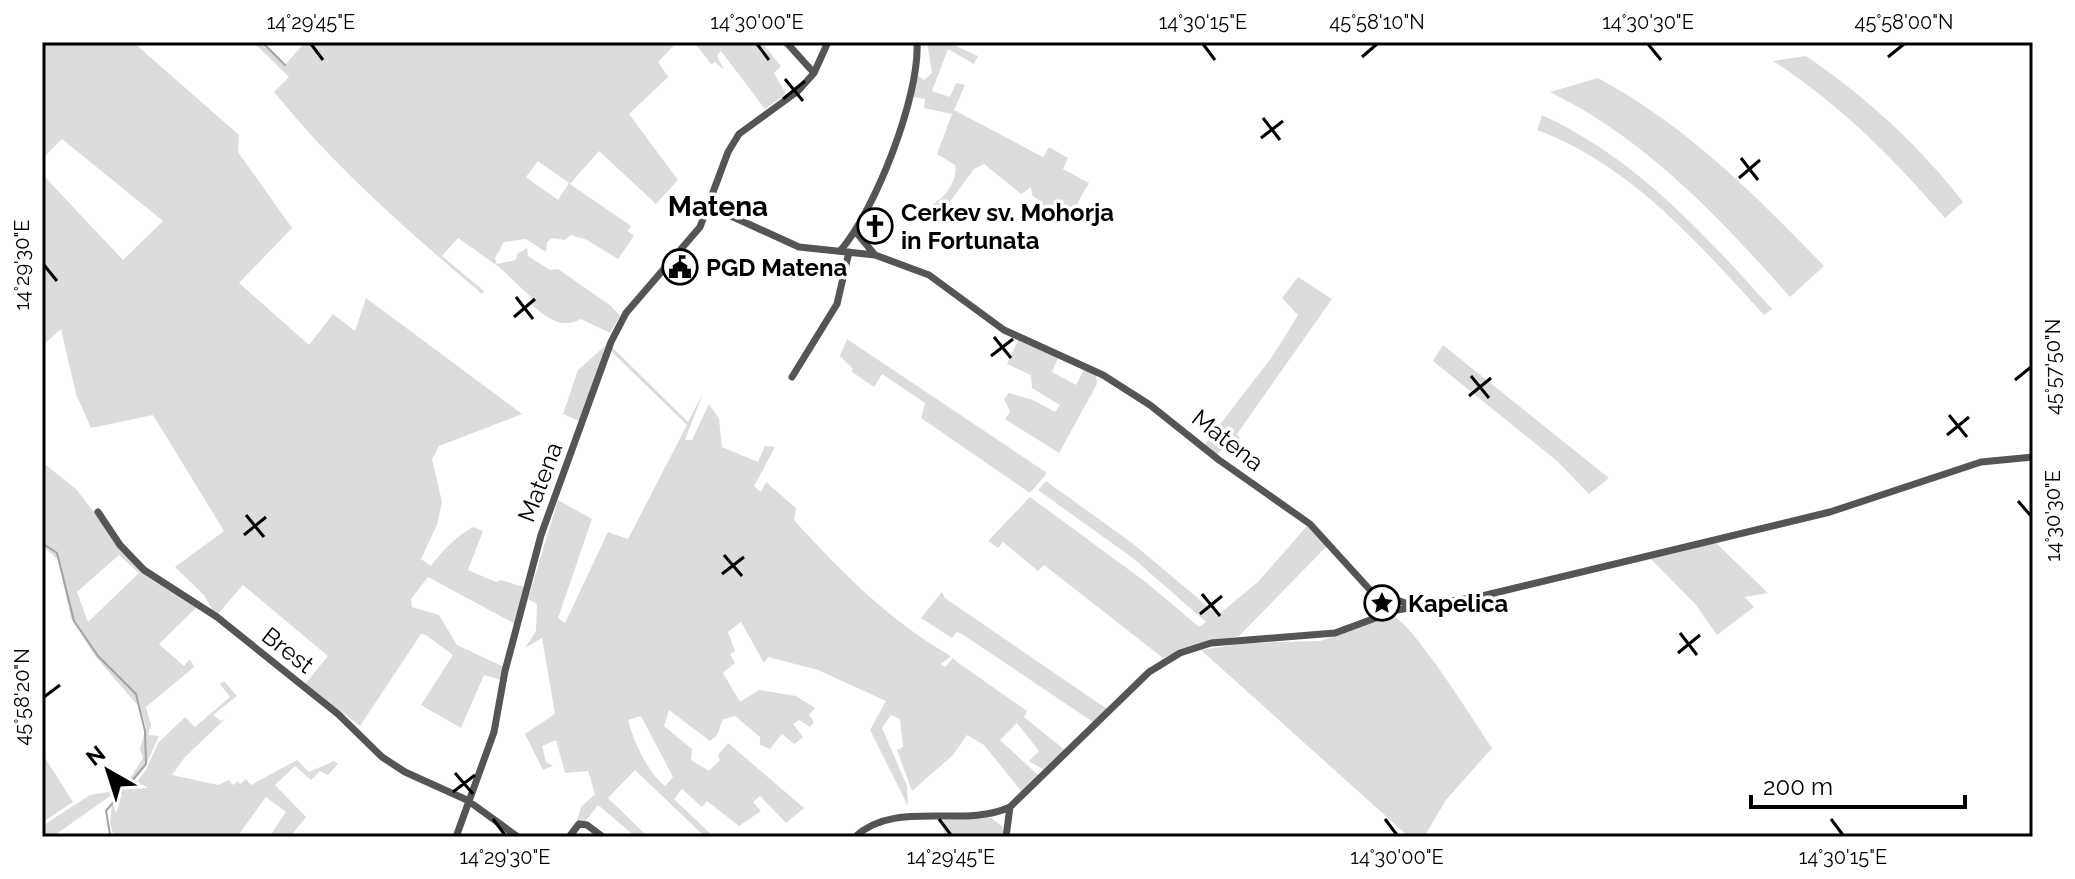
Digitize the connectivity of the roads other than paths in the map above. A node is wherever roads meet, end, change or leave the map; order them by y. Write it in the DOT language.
graph roads {
  1 [pos="786,42"];
  2 [pos="828,42"];
  3 [pos="917,42"];
  4 [pos="814,73"];
  5 [pos="709,206"];
  6 [pos="856,232"];
  7 [pos="840,251"];
  8 [pos="849,252"];
  9 [pos="875,255"];
  10 [pos="792,377"];
  11 [pos="2033,457"];
  12 [pos="98,512"];
  13 [pos="1371,591"];
  14 [pos="1416,606"];
  15 [pos="1379,616"];
  16 [pos="467,800"];
  17 [pos="1010,807"];
  18 [pos="992,813"];
  19 [pos="1006,827"];
  20 [pos="456,837"];
  21 [pos="518,837"];
  22 [pos="569,837"];
  23 [pos="603,837"];
  24 [pos="855,837"];
  25 [pos="1006,837"];
  1 -- 4 [label="street"];
  2 -- 4 [label="street, Matena"];
  3 -- 6 [label="street"];
  4 -- 5 [label="street, Matena"];
  5 -- 7 [label="street, Matena"];
  5 -- 16 [label="street, Matena"];
  6 -- 7 [label="street"];
  6 -- 9 [label="street"];
  7 -- 8 [label="street, Matena"];
  8 -- 9 [label="street, Matena"];
  8 -- 10 [label="street"];
  9 -- 13 [label="street, Matena"];
  11 -- 14 [label="street"];
  12 -- 16 [label="street, Brest"];
  13 -- 14 [label="street, Matena"];
  13 -- 15 [label="street, Matena"];
  14 -- 15 [label="street"];
  15 -- 17 [label="street"];
  16 -- 20 [label="street"];
  16 -- 21 [label="street, Brest"];
  17 -- 18 [label="street"];
  17 -- 19 [label="street"];
  18 -- 19 [label="street"];
  18 -- 24 [label="street"];
  19 -- 25 [label="street"];
  22 -- 23 [label="street"];
}
